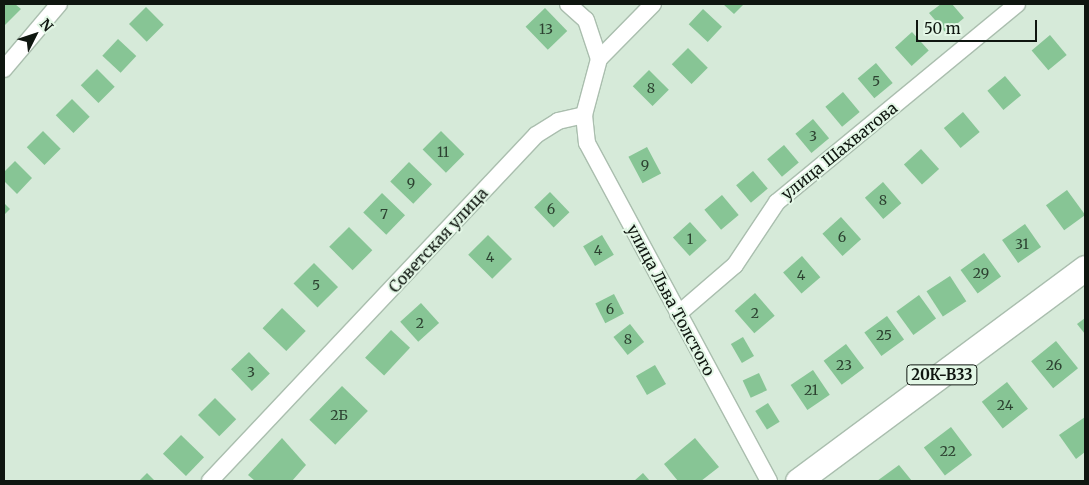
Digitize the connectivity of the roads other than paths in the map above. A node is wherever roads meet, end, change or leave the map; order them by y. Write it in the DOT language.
graph roads {
  1 [pos="59,4"];
  2 [pos="568,4"];
  3 [pos="653,4"];
  4 [pos="1017,4"];
  5 [pos="599,59"];
  6 [pos="4,69"];
  7 [pos="584,115"];
  8 [pos="1085,268"];
  9 [pos="678,314"];
  10 [pos="210,481"];
  11 [pos="769,481"];
  12 [pos="798,481"];
  1 -- 6 [label="street"];
  2 -- 5 [label="street"];
  3 -- 5 [label="street"];
  4 -- 9 [label="street, улица Шахватова"];
  5 -- 7 [label="street"];
  7 -- 9 [label="street, улица Льва Толстого"];
  7 -- 10 [label="street, Советская улица"];
  8 -- 12 [label="main road, 20К-В33"];
  9 -- 11 [label="street, улица Льва Толстого"];
}
